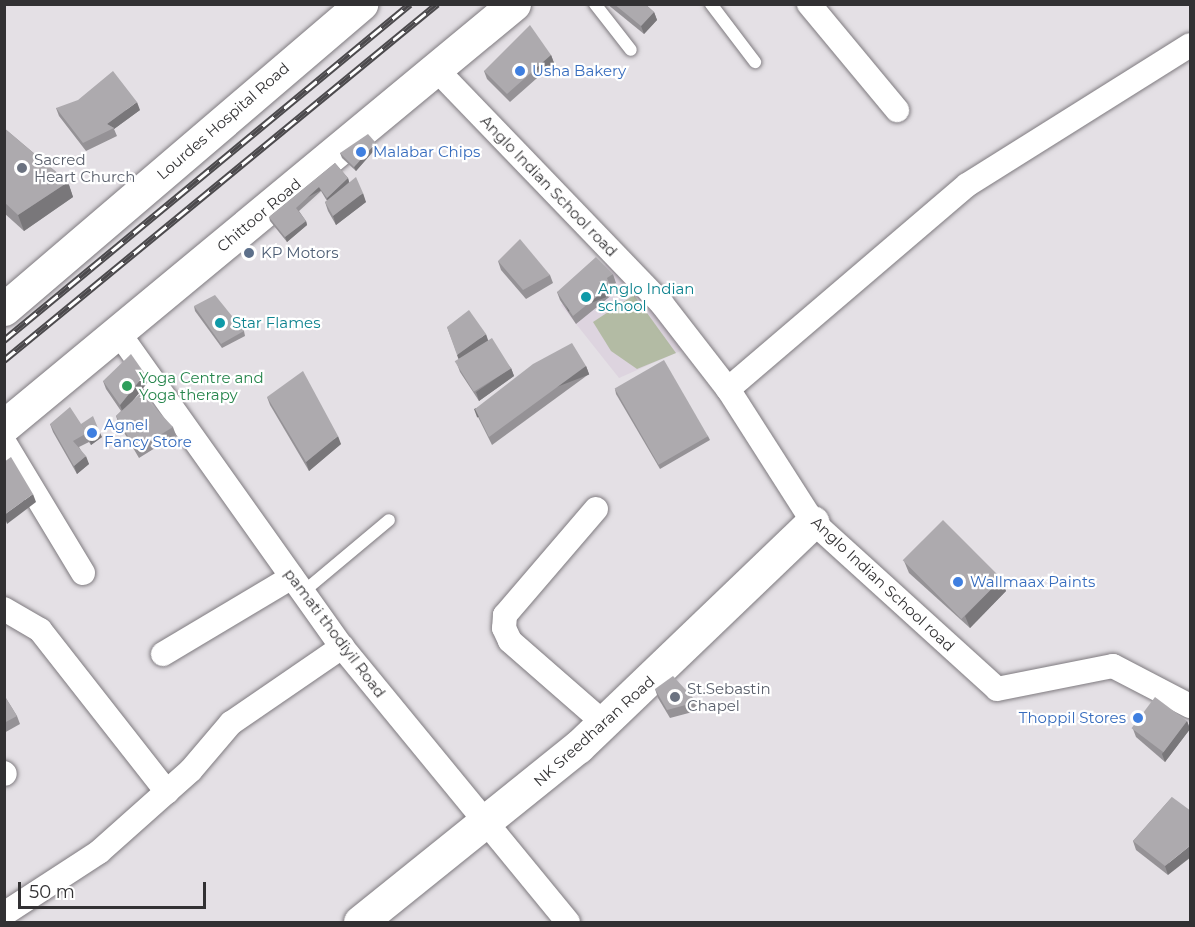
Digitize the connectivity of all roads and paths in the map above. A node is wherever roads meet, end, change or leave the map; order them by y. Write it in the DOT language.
graph roads {
  1 [pos="361,4"];
  2 [pos="514,4"];
  3 [pos="595,4"];
  4 [pos="711,4"];
  5 [pos="809,4"];
  6 [pos="1191,45"];
  7 [pos="631,50"];
  8 [pos="755,62"];
  9 [pos="436,69"];
  10 [pos="897,110"];
  11 [pos="4,309"];
  12 [pos="118,332"];
  13 [pos="728,389"];
  14 [pos="4,426"];
  15 [pos="4,442"];
  16 [pos="596,509"];
  17 [pos="389,520"];
  18 [pos="813,522"];
  19 [pos="83,573"];
  20 [pos="298,585"];
  21 [pos="4,609"];
  22 [pos="342,647"];
  23 [pos="163,654"];
  24 [pos="1191,706"];
  25 [pos="604,723"];
  26 [pos="167,792"];
  27 [pos="485,826"];
  28 [pos="4,914"];
  29 [pos="360,922"];
  30 [pos="567,922"];
  1 -- 11 [label="street, Lourdes Hospital Road"];
  2 -- 9 [label="street, Chittoor Road"];
  3 -- 7 [label="lane"];
  4 -- 8 [label="lane"];
  5 -- 10 [label="street"];
  6 -- 13 [label="street"];
  9 -- 12 [label="street, Chittoor Road"];
  9 -- 13 [label="street, Anglo Indian School road"];
  12 -- 14 [label="street, Chittoor Road"];
  12 -- 20 [label="street, pamati thodiyil Road"];
  13 -- 18 [label="street, Anglo Indian School road"];
  15 -- 19 [label="street"];
  16 -- 25 [label="street"];
  17 -- 20 [label="lane"];
  18 -- 24 [label="street, Anglo Indian School road"];
  18 -- 25 [label="street, NK Sreedharan Road"];
  20 -- 22 [label="street, pamati thodiyil Road"];
  20 -- 23 [label="street"];
  21 -- 26 [label="street"];
  22 -- 26 [label="street"];
  22 -- 27 [label="street, pamati thodiyil Road"];
  25 -- 27 [label="street, NK Sreedharan Road"];
  26 -- 28 [label="street"];
  27 -- 29 [label="street, NK Sreedharan Road"];
  27 -- 30 [label="street, pamati thodiyil Road"];
}
